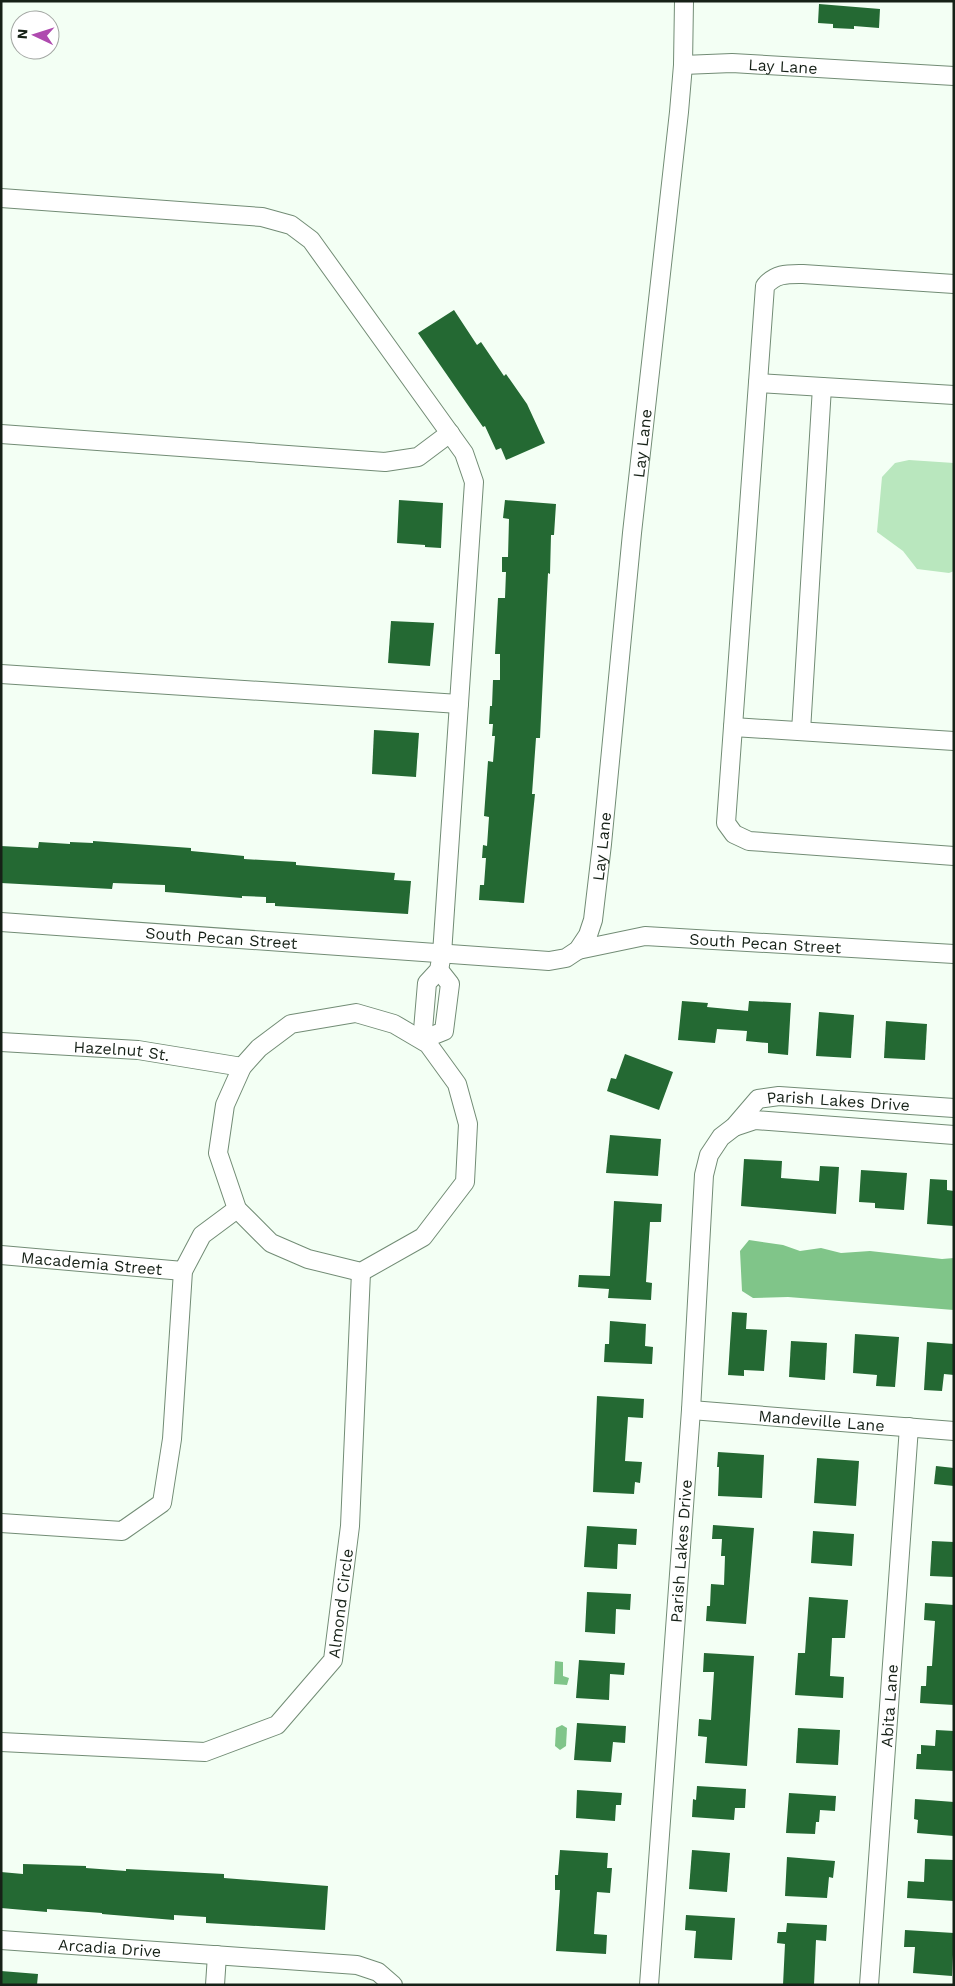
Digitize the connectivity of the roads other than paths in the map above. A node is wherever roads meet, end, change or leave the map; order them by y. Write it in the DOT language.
graph roads {
  1 [pos="684,1"];
  2 [pos="684,65"];
  3 [pos="954,76"];
  4 [pos="1,198"];
  5 [pos="954,284"];
  6 [pos="758,383"];
  7 [pos="822,387"];
  8 [pos="954,395"];
  9 [pos="1,434"];
  10 [pos="450,434"];
  11 [pos="1,674"];
  12 [pos="459,704"];
  13 [pos="733,727"];
  14 [pos="801,731"];
  15 [pos="954,742"];
  16 [pos="954,856"];
  17 [pos="1,922"];
  18 [pos="578,950"];
  19 [pos="954,954"];
  20 [pos="441,962"];
  21 [pos="429,1041"];
  22 [pos="1,1042"];
  23 [pos="242,1067"];
  24 [pos="954,1108"];
  25 [pos="734,1128"];
  26 [pos="954,1135"];
  27 [pos="237,1209"];
  28 [pos="1,1255"];
  29 [pos="183,1270"];
  30 [pos="361,1272"];
  31 [pos="691,1410"];
  32 [pos="909,1427"];
  33 [pos="954,1430"];
  34 [pos="1,1523"];
  35 [pos="1,1742"];
  36 [pos="1,1940"];
  37 [pos="217,1955"];
  38 [pos="215,1985"];
  39 [pos="393,1985"];
  40 [pos="650,1985"];
  41 [pos="869,1985"];
  1 -- 2 [label="street"];
  2 -- 3 [label="street, Lay Lane"];
  2 -- 18 [label="street, Lay Lane"];
  4 -- 10 [label="street"];
  5 -- 6 [label="street"];
  6 -- 7 [label="street"];
  6 -- 13 [label="street"];
  7 -- 8 [label="street"];
  7 -- 14 [label="street"];
  9 -- 10 [label="street"];
  10 -- 12 [label="street"];
  11 -- 12 [label="street"];
  12 -- 20 [label="street"];
  13 -- 14 [label="street"];
  13 -- 16 [label="street"];
  14 -- 15 [label="street"];
  17 -- 20 [label="street, South Pecan Street"];
  18 -- 19 [label="street, South Pecan Street"];
  18 -- 20 [label="street"];
  20 -- 21 [label="street"];
  21 -- 23 [label="street"];
  21 -- 30 [label="street"];
  22 -- 23 [label="street, Hazelnut St."];
  23 -- 27 [label="street"];
  24 -- 25 [label="street, Parish Lakes Drive"];
  25 -- 26 [label="street, Parish Lakes Drive"];
  25 -- 31 [label="street, Parish Lakes Drive"];
  27 -- 29 [label="street"];
  27 -- 30 [label="street"];
  28 -- 29 [label="street, Macademia Street"];
  29 -- 34 [label="street"];
  30 -- 35 [label="street, Almond Circle"];
  31 -- 32 [label="street, Mandeville Lane"];
  31 -- 40 [label="street, Parish Lakes Drive"];
  32 -- 33 [label="street, Mandeville Lane"];
  32 -- 41 [label="street, Abita Lane"];
  36 -- 37 [label="street, Arcadia Drive"];
  37 -- 38 [label="street"];
  37 -- 39 [label="street, Arcadia Drive"];
}
